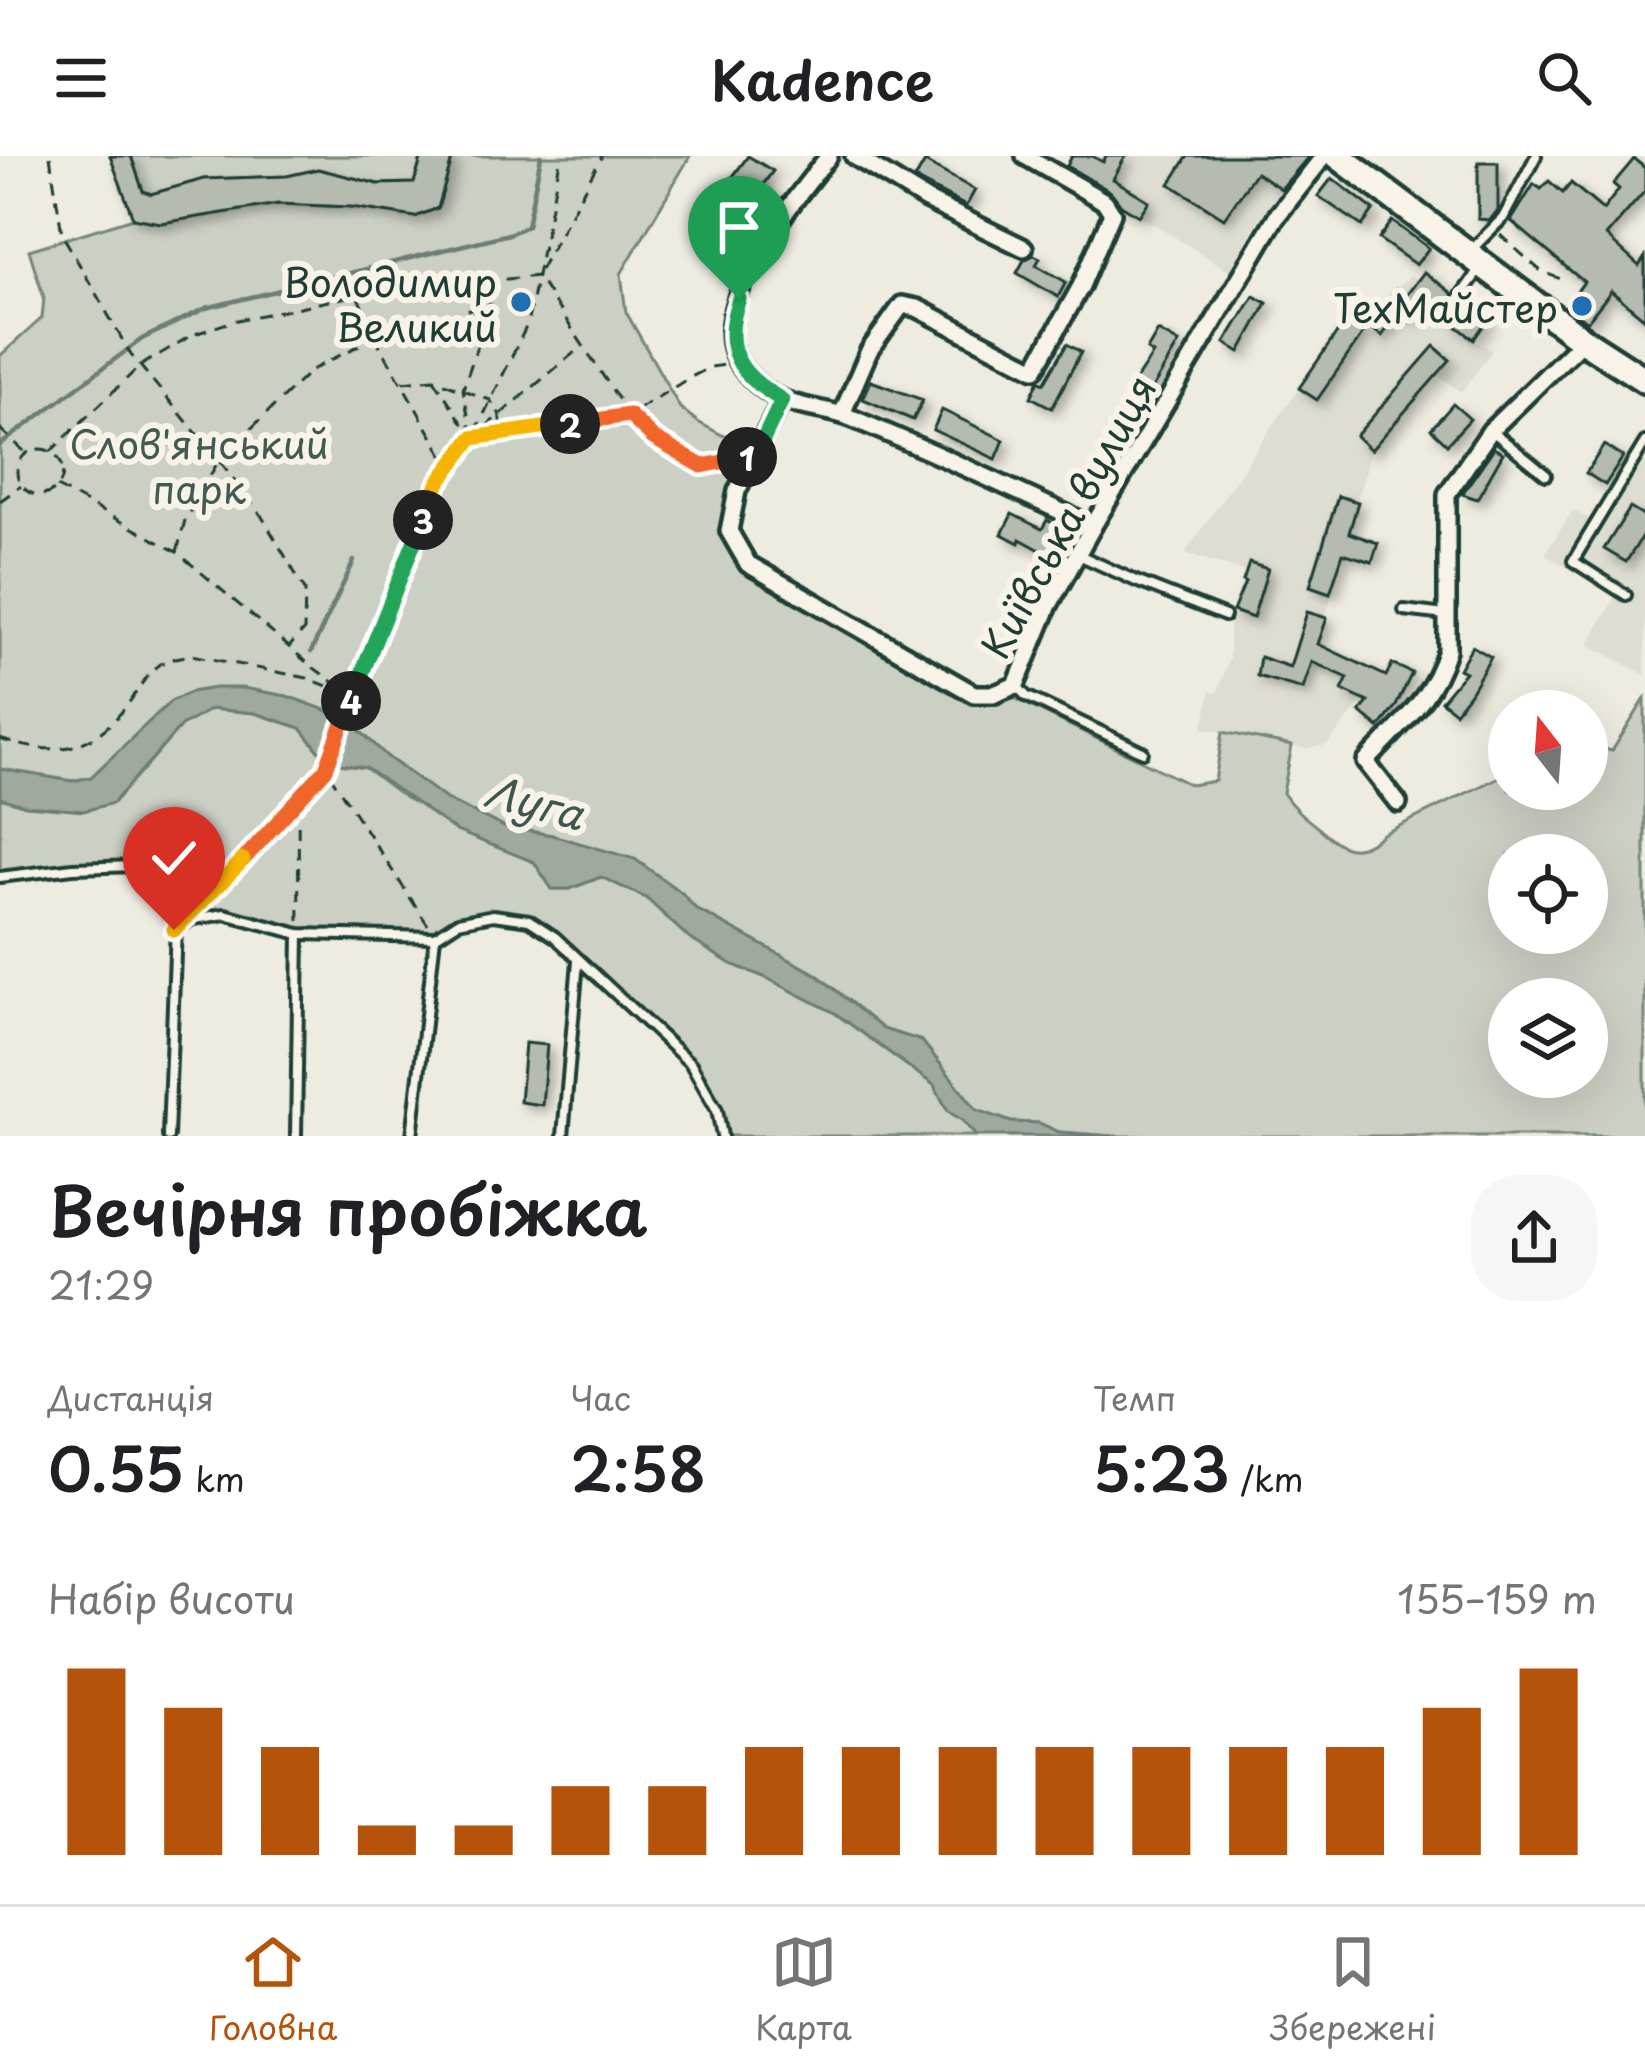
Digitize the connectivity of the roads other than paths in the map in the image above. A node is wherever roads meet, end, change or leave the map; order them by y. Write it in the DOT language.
graph roads {
  1 [pos="829,156"];
  2 [pos="854,156"];
  3 [pos="1025,156"];
  4 [pos="1324,156"];
  5 [pos="1338,156"];
  6 [pos="1536,156"];
  7 [pos="1024,248"];
  8 [pos="1476,258"];
  9 [pos="1459,298"];
  10 [pos="1582,340"];
  11 [pos="1644,377"];
  12 [pos="782,400"];
  13 [pos="842,414"];
  14 [pos="1491,430"];
  15 [pos="1645,442"];
  16 [pos="1546,475"];
  17 [pos="1093,526"];
  18 [pos="1078,554"];
  19 [pos="1626,595"];
  20 [pos="1404,610"];
  21 [pos="1447,615"];
  22 [pos="1225,616"];
  23 [pos="1016,685"];
  24 [pos="1142,752"];
  25 [pos="1398,803"];
  26 [pos="0,878"];
  27 [pos="174,930"];
  28 [pos="299,934"];
  29 [pos="436,937"];
  30 [pos="578,959"];
  31 [pos="168,1136"];
  32 [pos="296,1136"];
  33 [pos="412,1136"];
  34 [pos="563,1136"];
  35 [pos="722,1136"];
  1 -- 12 [label="street"];
  2 -- 7 [label="street"];
  3 -- 13 [label="street"];
  4 -- 17 [label="street, Київська вулиця"];
  5 -- 8 [label="main road"];
  6 -- 8 [label="lane"];
  8 -- 9 [label="lane"];
  8 -- 10 [label="main road"];
  10 -- 11 [label="main road"];
  10 -- 14 [label="street"];
  12 -- 13 [label="street"];
  12 -- 23 [label="street, Київська вулиця"];
  13 -- 17 [label="street"];
  14 -- 16 [label="lane"];
  14 -- 21 [label="street"];
  15 -- 19 [label="lane"];
  17 -- 18 [label="street, Київська вулиця"];
  18 -- 22 [label="lane"];
  18 -- 23 [label="street, Київська вулиця"];
  20 -- 21 [label="lane"];
  21 -- 25 [label="street"];
  23 -- 24 [label="lane"];
  26 -- 27 [label="lane"];
  27 -- 28 [label="lane"];
  27 -- 31 [label="lane"];
  28 -- 29 [label="lane"];
  28 -- 32 [label="lane"];
  29 -- 30 [label="lane"];
  29 -- 33 [label="lane"];
  30 -- 34 [label="lane"];
  30 -- 35 [label="lane"];
}
